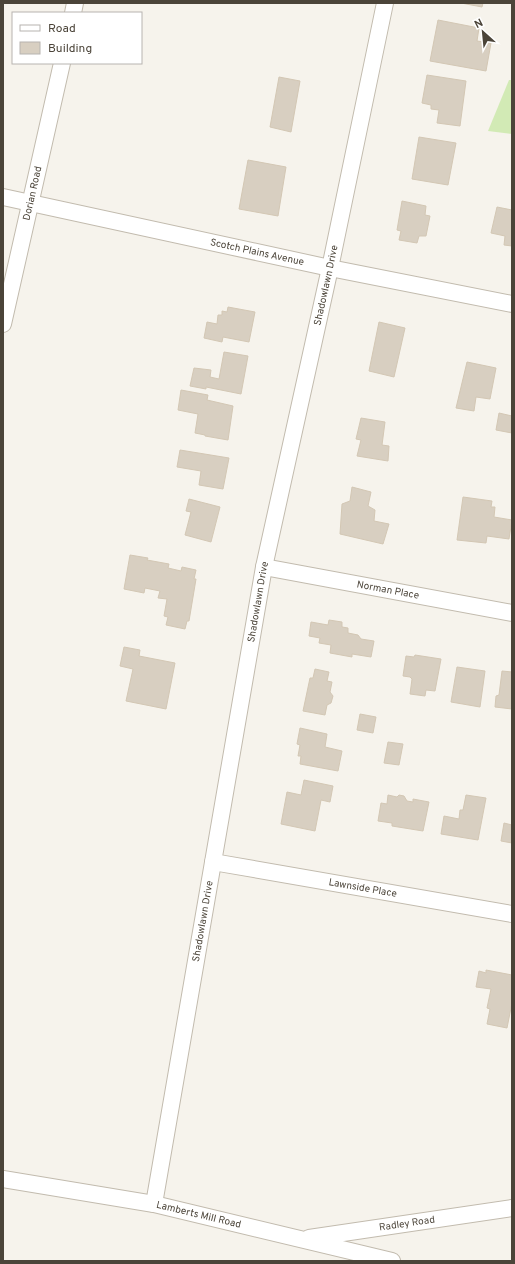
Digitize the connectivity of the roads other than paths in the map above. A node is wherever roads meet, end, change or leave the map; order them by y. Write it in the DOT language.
graph roads {
  1 [pos="385,3"];
  2 [pos="62,64"];
  3 [pos="3,197"];
  4 [pos="31,203"];
  5 [pos="330,268"];
  6 [pos="512,304"];
  7 [pos="3,324"];
  8 [pos="264,567"];
  9 [pos="512,613"];
  10 [pos="213,862"];
  11 [pos="512,914"];
  12 [pos="3,1179"];
  13 [pos="154,1204"];
  14 [pos="512,1208"];
  15 [pos="302,1240"];
  16 [pos="392,1261"];
  1 -- 5 [label="street, Shadowlawn Drive"];
  2 -- 4 [label="street, Dorian Road"];
  3 -- 4 [label="street, Scotch Plains Avenue"];
  4 -- 5 [label="street, Scotch Plains Avenue"];
  4 -- 7 [label="street, Dorian Road"];
  5 -- 6 [label="street, Scotch Plains Avenue"];
  5 -- 8 [label="street, Shadowlawn Drive"];
  8 -- 9 [label="street, Norman Place"];
  8 -- 10 [label="street, Shadowlawn Drive"];
  10 -- 11 [label="street, Lawnside Place"];
  10 -- 13 [label="street, Shadowlawn Drive"];
  12 -- 13 [label="street, Lamberts Mill Road"];
  13 -- 15 [label="street, Lamberts Mill Road"];
  14 -- 15 [label="street, Radley Road"];
  15 -- 16 [label="street, Lamberts Mill Road"];
}
